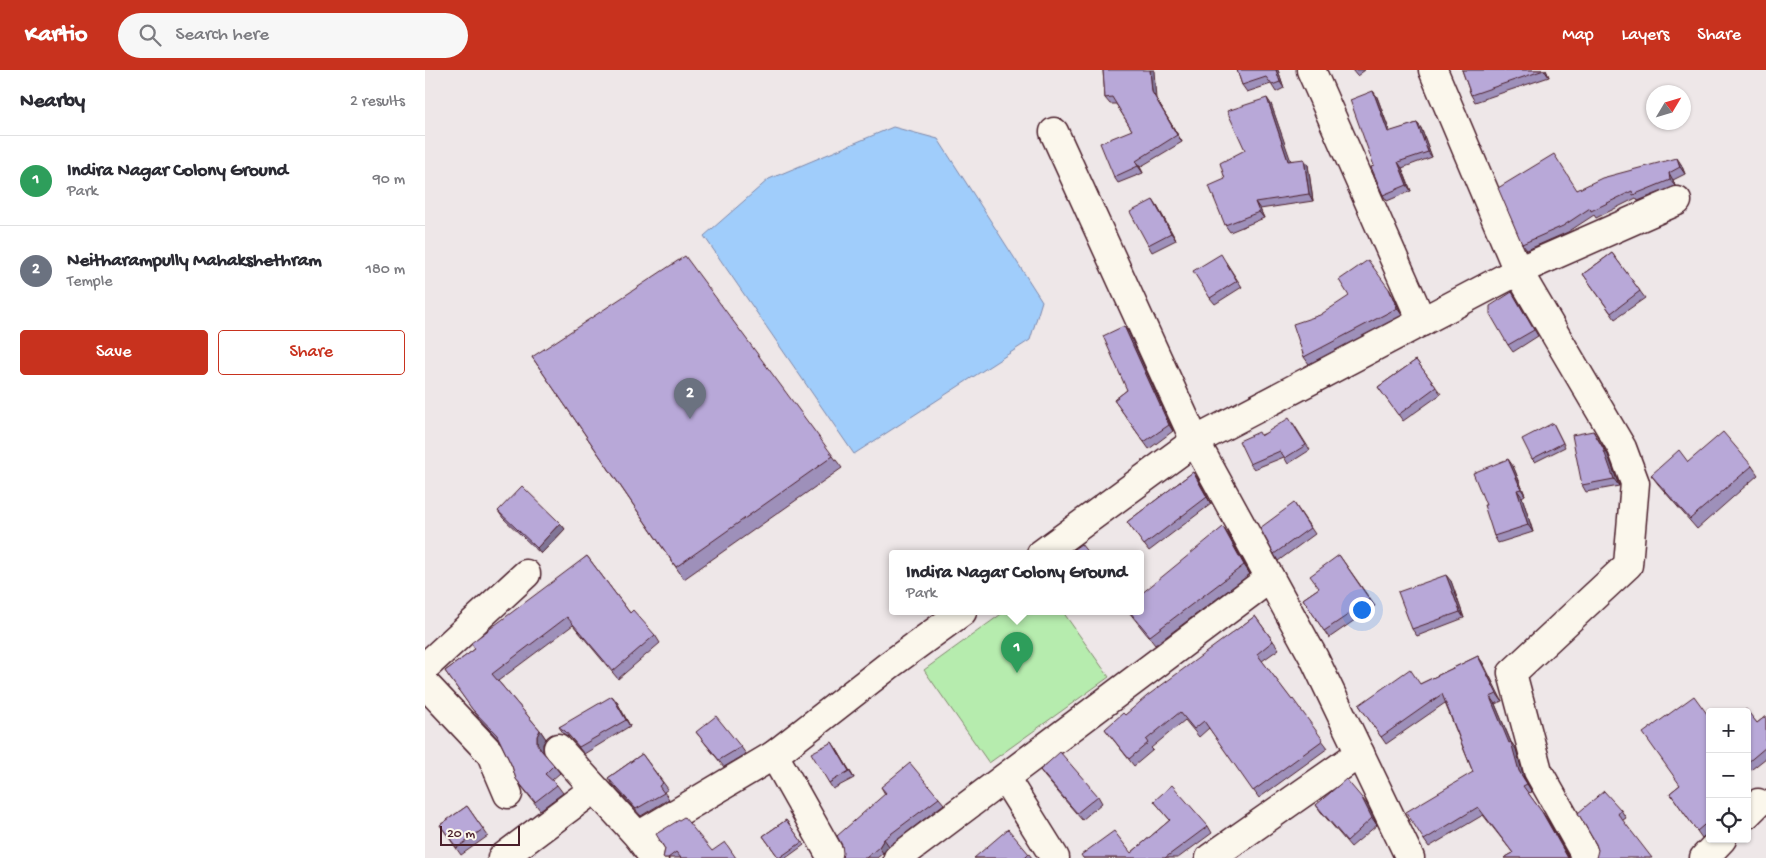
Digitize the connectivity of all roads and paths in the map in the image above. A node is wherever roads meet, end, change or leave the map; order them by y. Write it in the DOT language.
graph roads {
  1 [pos="1311,70"];
  2 [pos="1433,70"];
  3 [pos="1054,132"];
  4 [pos="1677,201"];
  5 [pos="1518,270"];
  6 [pos="1422,322"];
  7 [pos="1195,441"];
  8 [pos="1046,550"];
  9 [pos="525,574"];
  10 [pos="1271,578"];
  11 [pos="958,615"];
  12 [pos="425,667"];
  13 [pos="425,684"];
  14 [pos="557,748"];
  15 [pos="1360,753"];
  16 [pos="774,755"];
  17 [pos="1005,778"];
  18 [pos="594,789"];
  19 [pos="508,794"];
  20 [pos="638,836"];
  21 [pos="1718,843"];
  22 [pos="502,858"];
  23 [pos="655,858"];
  24 [pos="832,858"];
  25 [pos="898,858"];
  26 [pos="1055,858"];
  27 [pos="1210,858"];
  28 [pos="1410,858"];
  29 [pos="1587,858"];
  30 [pos="1704,858"];
  1 -- 6 [label="street"];
  2 -- 5 [label="street"];
  3 -- 7 [label="street"];
  4 -- 5 [label="street"];
  5 -- 6 [label="street"];
  5 -- 29 [label="street"];
  6 -- 7 [label="street"];
  7 -- 8 [label="street"];
  7 -- 10 [label="street"];
  9 -- 12 [label="street"];
  10 -- 15 [label="street"];
  10 -- 17 [label="street"];
  11 -- 16 [label="street"];
  13 -- 19 [label="street"];
  14 -- 18 [label="street"];
  15 -- 27 [label="street"];
  15 -- 28 [label="street"];
  16 -- 20 [label="street"];
  16 -- 24 [label="street"];
  17 -- 25 [label="street"];
  17 -- 26 [label="street"];
  18 -- 20 [label="street"];
  18 -- 22 [label="street"];
  20 -- 23 [label="street"];
  21 -- 30 [label="street"];
}
